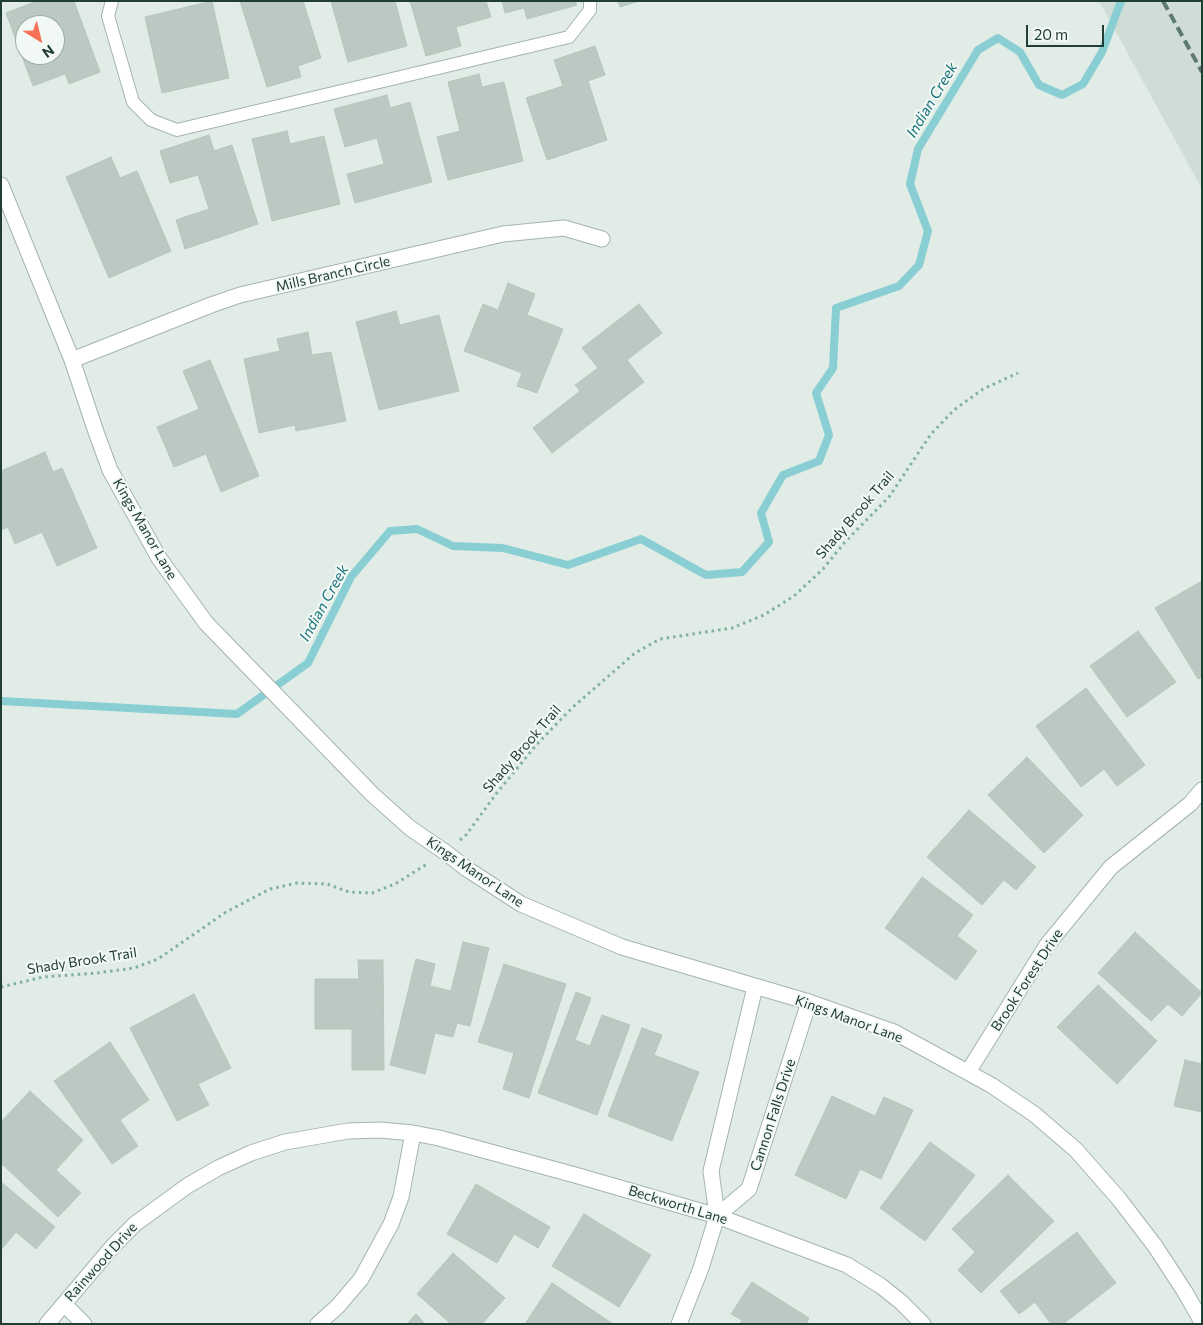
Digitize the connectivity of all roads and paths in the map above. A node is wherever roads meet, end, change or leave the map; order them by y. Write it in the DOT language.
graph roads {
  1 [pos="112,1"];
  2 [pos="590,1"];
  3 [pos="1,185"];
  4 [pos="602,239"];
  5 [pos="72,360"];
  6 [pos="1018,373"];
  7 [pos="1202,790"];
  8 [pos="445,852"];
  9 [pos="1,987"];
  10 [pos="755,987"];
  11 [pos="809,1002"];
  12 [pos="968,1072"];
  13 [pos="412,1133"];
  14 [pos="717,1216"];
  15 [pos="64,1304"];
  16 [pos="1202,1322"];
  17 [pos="47,1324"];
  18 [pos="84,1324"];
  19 [pos="318,1324"];
  20 [pos="679,1324"];
  21 [pos="923,1324"];
  1 -- 2 [label="lane"];
  3 -- 5 [label="street, Kings Manor Lane"];
  4 -- 5 [label="street, Mills Branch Circle"];
  5 -- 8 [label="street, Kings Manor Lane"];
  6 -- 8 [label="path, Shady Brook Trail"];
  7 -- 12 [label="street, Brook Forest Drive"];
  8 -- 9 [label="path, Shady Brook Trail"];
  8 -- 10 [label="street, Kings Manor Lane"];
  10 -- 11 [label="street, Kings Manor Lane"];
  10 -- 14 [label="street"];
  11 -- 12 [label="street, Kings Manor Lane"];
  11 -- 14 [label="street, Cannon Falls Drive"];
  12 -- 16 [label="street, Kings Manor Lane"];
  13 -- 14 [label="street, Beckworth Lane"];
  13 -- 15 [label="street, Rainwood Drive"];
  13 -- 19 [label="street"];
  14 -- 20 [label="street"];
  14 -- 21 [label="street, Beckworth Lane"];
  15 -- 17 [label="street, Rainwood Drive"];
  15 -- 18 [label="street"];
}
